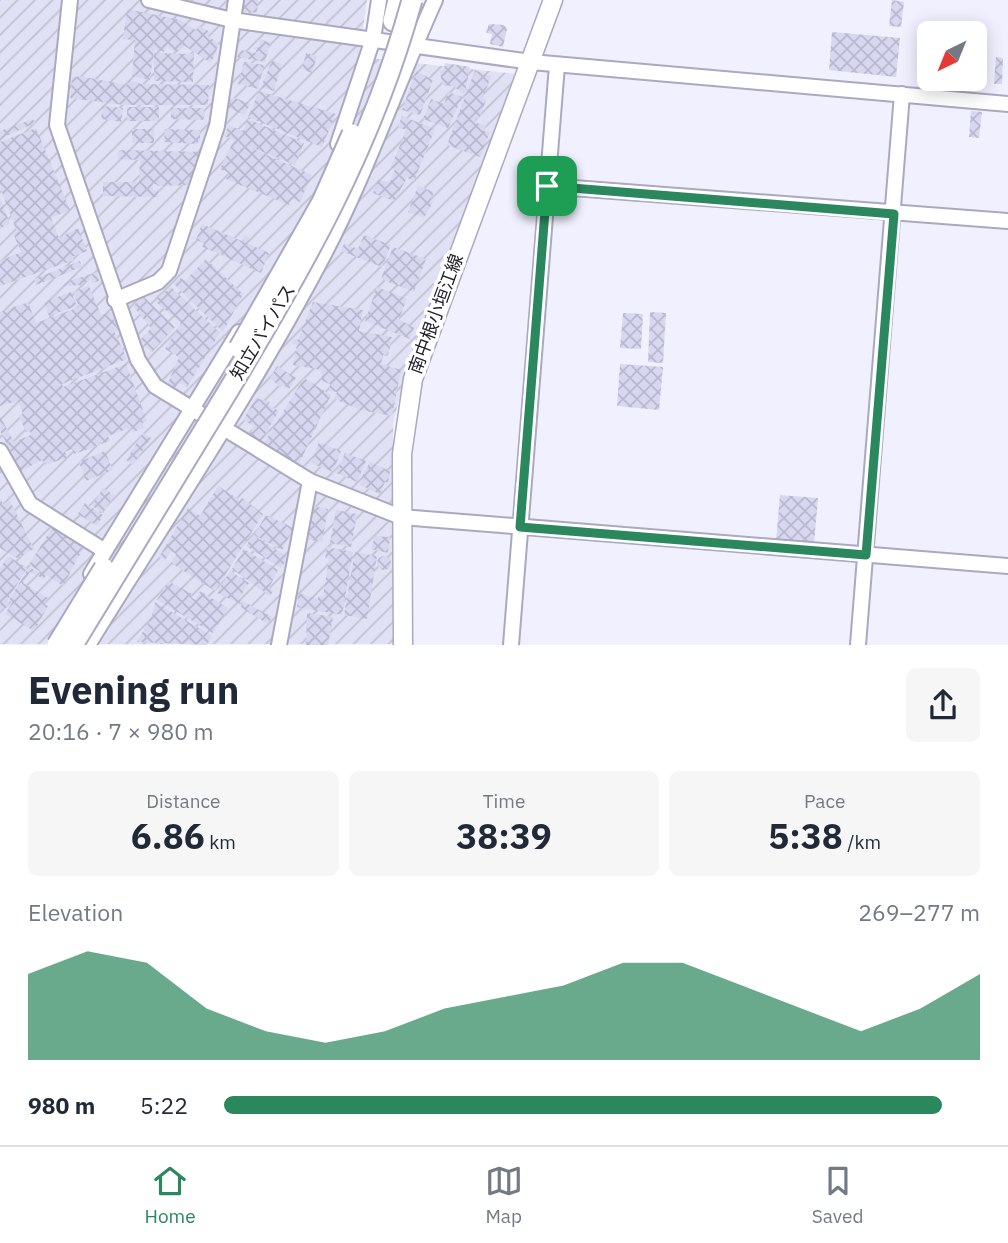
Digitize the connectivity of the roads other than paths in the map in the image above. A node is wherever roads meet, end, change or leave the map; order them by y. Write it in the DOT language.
graph roads {
  1 [pos="70,0"];
  2 [pos="149,0"];
  3 [pos="236,0"];
  4 [pos="379,0"];
  5 [pos="398,0"];
  6 [pos="412,0"];
  7 [pos="419,0"];
  8 [pos="435,0"];
  9 [pos="553,0"];
  10 [pos="232,20"];
  11 [pos="373,39"];
  12 [pos="415,45"];
  13 [pos="393,62"];
  14 [pos="531,62"];
  15 [pos="557,65"];
  16 [pos="902,94"];
  17 [pos="1008,104"];
  18 [pos="547,186"];
  19 [pos="894,214"];
  20 [pos="1008,221"];
  21 [pos="115,300"];
  22 [pos="191,407"];
  23 [pos="222,427"];
  24 [pos="0,451"];
  25 [pos="310,481"];
  26 [pos="401,517"];
  27 [pos="520,527"];
  28 [pos="105,551"];
  29 [pos="866,555"];
  30 [pos="1008,566"];
  31 [pos="48,645"];
  32 [pos="57,645"];
  33 [pos="73,645"];
  34 [pos="88,645"];
  35 [pos="279,645"];
  36 [pos="403,645"];
  37 [pos="511,645"];
  38 [pos="859,645"];
  1 -- 21 [label="street"];
  2 -- 10 [label="street"];
  3 -- 10 [label="street"];
  4 -- 11 [label="street"];
  5 -- 32 [label="highway, 知立バイパス, bridge"];
  6 -- 13 [label="highway, 知立バイパス, bridge"];
  7 -- 13 [label="highway, bridge"];
  8 -- 12 [label="street"];
  9 -- 14 [label="main road, 南中根小垣江線"];
  10 -- 11 [label="street"];
  10 -- 21 [label="street"];
  11 -- 12 [label="street"];
  11 -- 22 [label="street"];
  12 -- 14 [label="street"];
  12 -- 23 [label="street"];
  13 -- 33 [label="highway, 知立バイパス, bridge"];
  14 -- 15 [label="street"];
  14 -- 26 [label="main road, 南中根小垣江線"];
  15 -- 16 [label="street"];
  15 -- 18 [label="street"];
  16 -- 17 [label="street"];
  16 -- 19 [label="street"];
  18 -- 19 [label="street"];
  18 -- 27 [label="street"];
  19 -- 20 [label="street"];
  19 -- 29 [label="street"];
  21 -- 22 [label="street"];
  22 -- 23 [label="street"];
  22 -- 28 [label="street"];
  23 -- 25 [label="street"];
  23 -- 34 [label="street"];
  24 -- 28 [label="street"];
  25 -- 26 [label="street"];
  25 -- 35 [label="street"];
  26 -- 27 [label="street"];
  26 -- 36 [label="main road, 南中根小垣江線"];
  27 -- 29 [label="street"];
  27 -- 37 [label="street"];
  28 -- 31 [label="street"];
  29 -- 30 [label="street"];
  29 -- 38 [label="street"];
}
